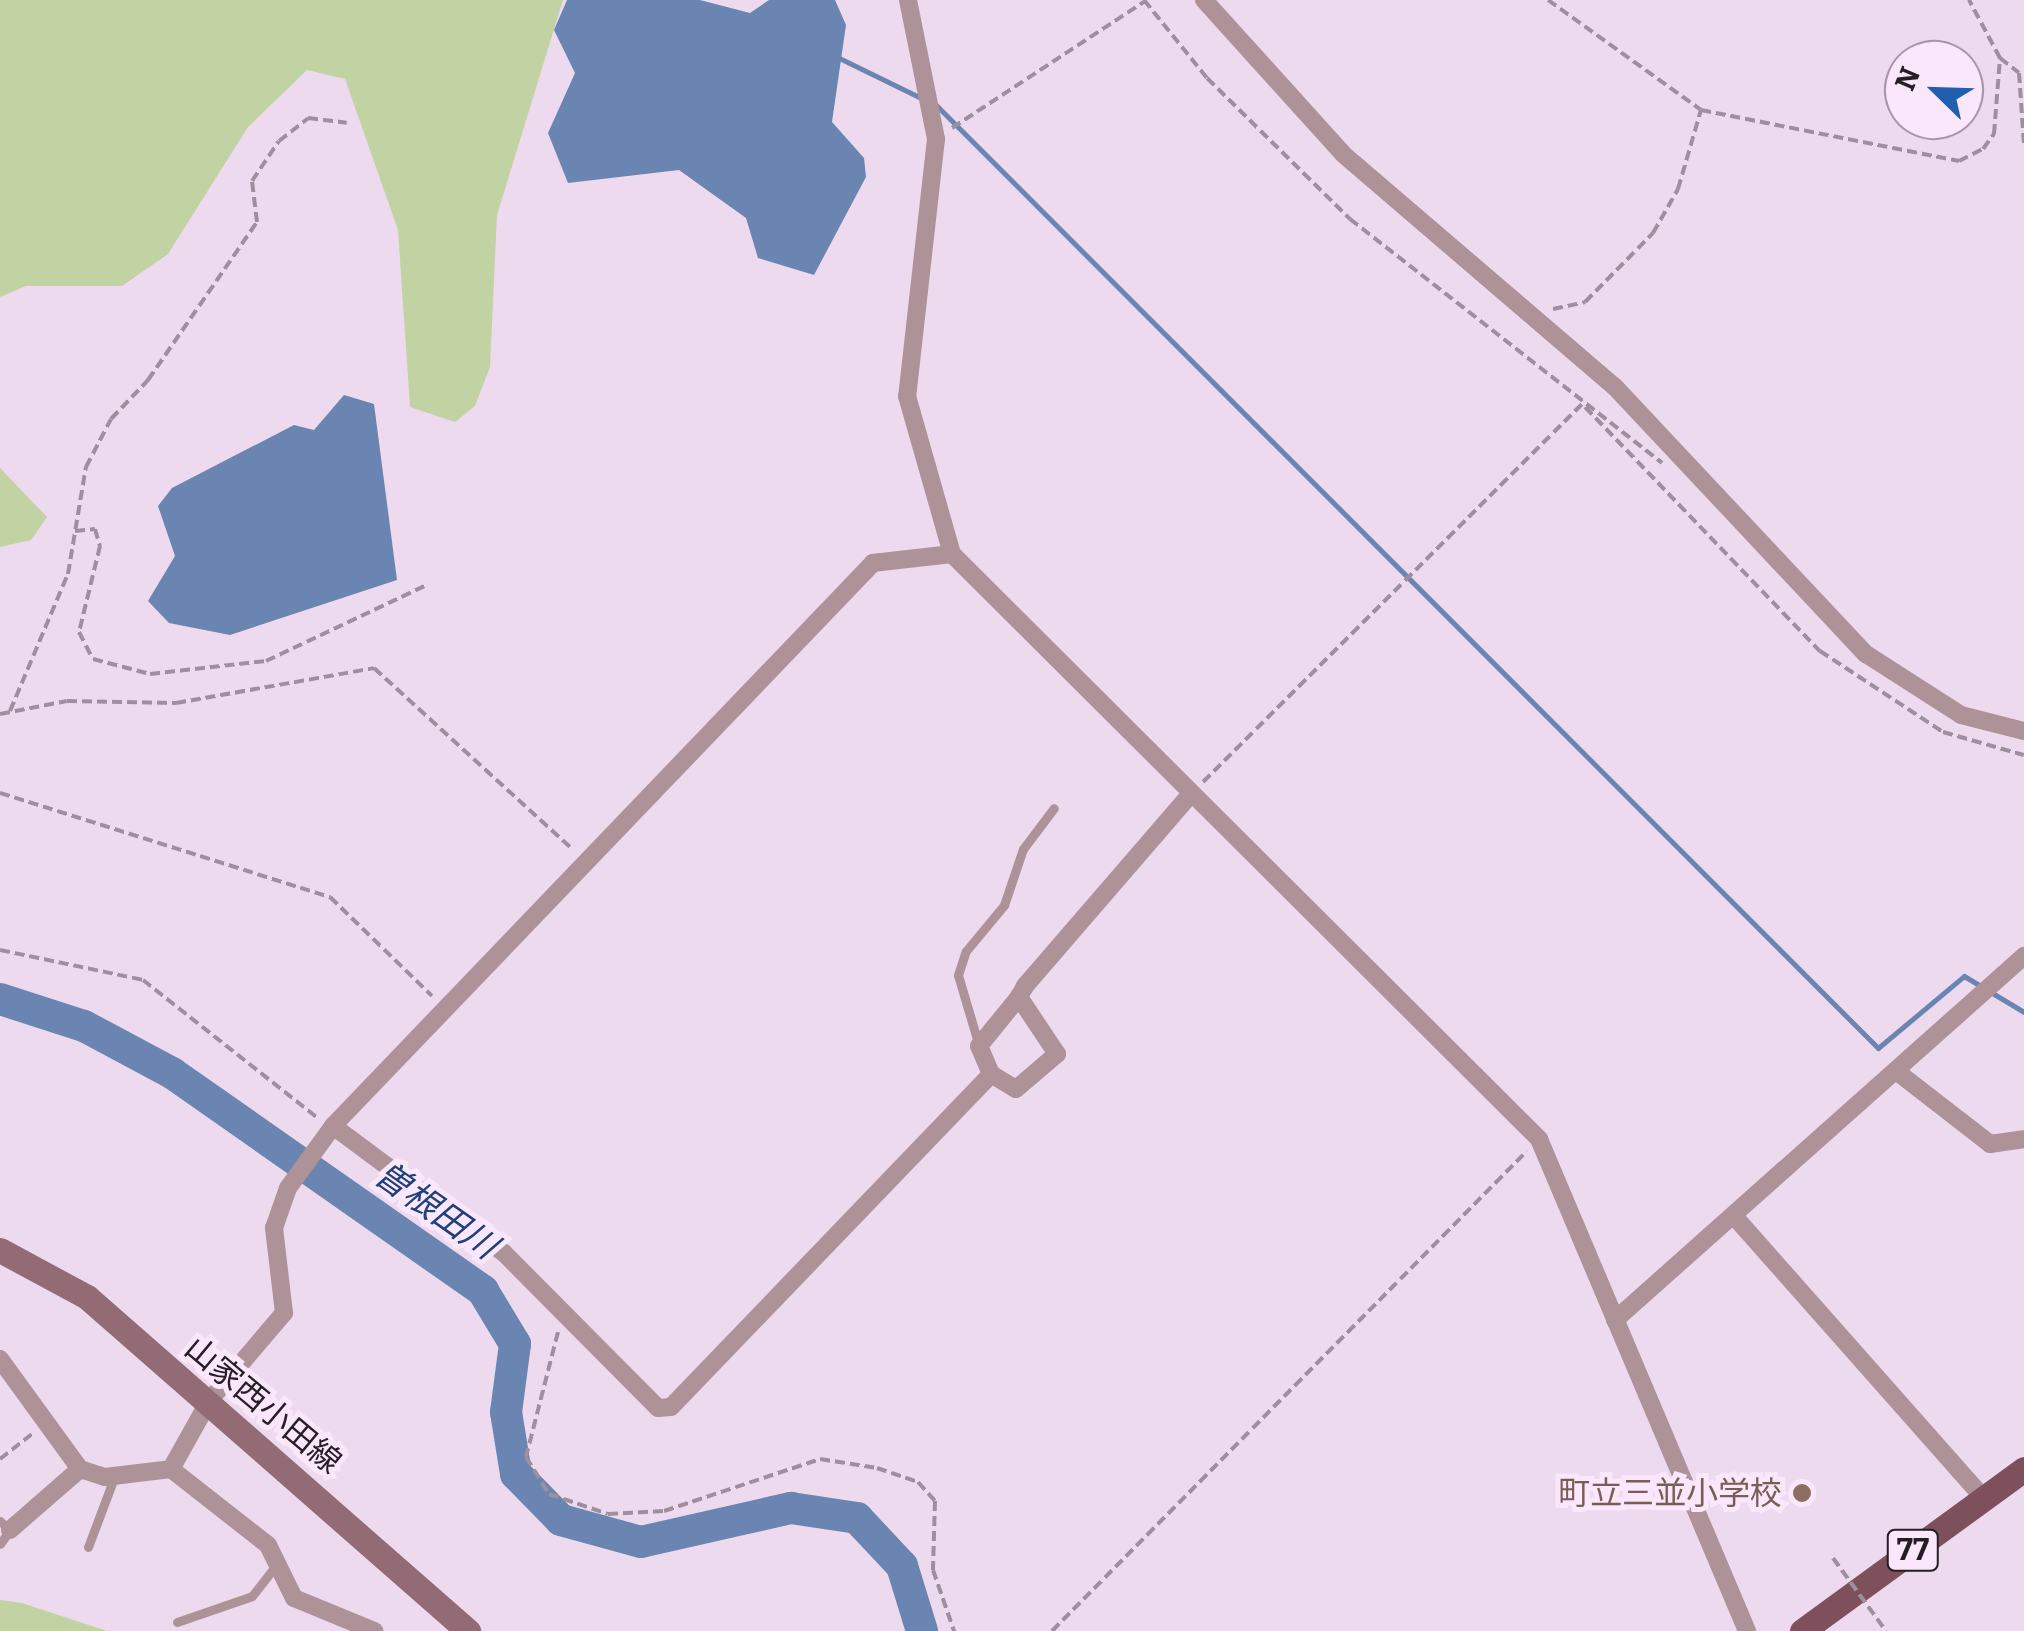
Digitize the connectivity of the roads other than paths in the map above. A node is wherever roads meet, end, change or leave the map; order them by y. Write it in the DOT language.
graph roads {
  1 [pos="908,0"];
  2 [pos="1204,0"];
  3 [pos="952,554"];
  4 [pos="2024,731"];
  5 [pos="1189,796"];
  6 [pos="1054,808"];
  7 [pos="2024,956"];
  8 [pos="1019,997"];
  9 [pos="978,1046"];
  10 [pos="1896,1071"];
  11 [pos="990,1074"];
  12 [pos="330,1132"];
  13 [pos="2024,1139"];
  14 [pos="1734,1216"];
  15 [pos="0,1250"];
  16 [pos="1615,1320"];
  17 [pos="0,1358"];
  18 [pos="208,1401"];
  19 [pos="171,1468"];
  20 [pos="80,1469"];
  21 [pos="2024,1469"];
  22 [pos="115,1476"];
  23 [pos="1984,1499"];
  24 [pos="3,1531"];
  25 [pos="88,1547"];
  26 [pos="274,1569"];
  27 [pos="177,1622"];
  28 [pos="374,1631"];
  29 [pos="468,1631"];
  30 [pos="1748,1631"];
  31 [pos="1802,1631"];
  1 -- 3 [label="street"];
  2 -- 4 [label="street"];
  3 -- 5 [label="street"];
  3 -- 12 [label="street"];
  5 -- 8 [label="street"];
  5 -- 16 [label="street"];
  6 -- 9 [label="lane"];
  7 -- 10 [label="street"];
  8 -- 9 [label="street"];
  8 -- 11 [label="street"];
  9 -- 11 [label="street"];
  10 -- 13 [label="street"];
  10 -- 14 [label="street"];
  11 -- 12 [label="street"];
  12 -- 18 [label="street"];
  14 -- 16 [label="street"];
  14 -- 23 [label="street"];
  15 -- 18 [label="main road, 山家西小田線"];
  16 -- 30 [label="street"];
  17 -- 20 [label="street"];
  18 -- 19 [label="street"];
  18 -- 29 [label="main road, 山家西小田線"];
  19 -- 22 [label="street"];
  19 -- 26 [label="street"];
  20 -- 22 [label="street"];
  20 -- 24 [label="street"];
  21 -- 23 [label="main road, 77"];
  22 -- 25 [label="lane"];
  23 -- 31 [label="main road, 77"];
  26 -- 27 [label="lane"];
  26 -- 28 [label="street"];
}
